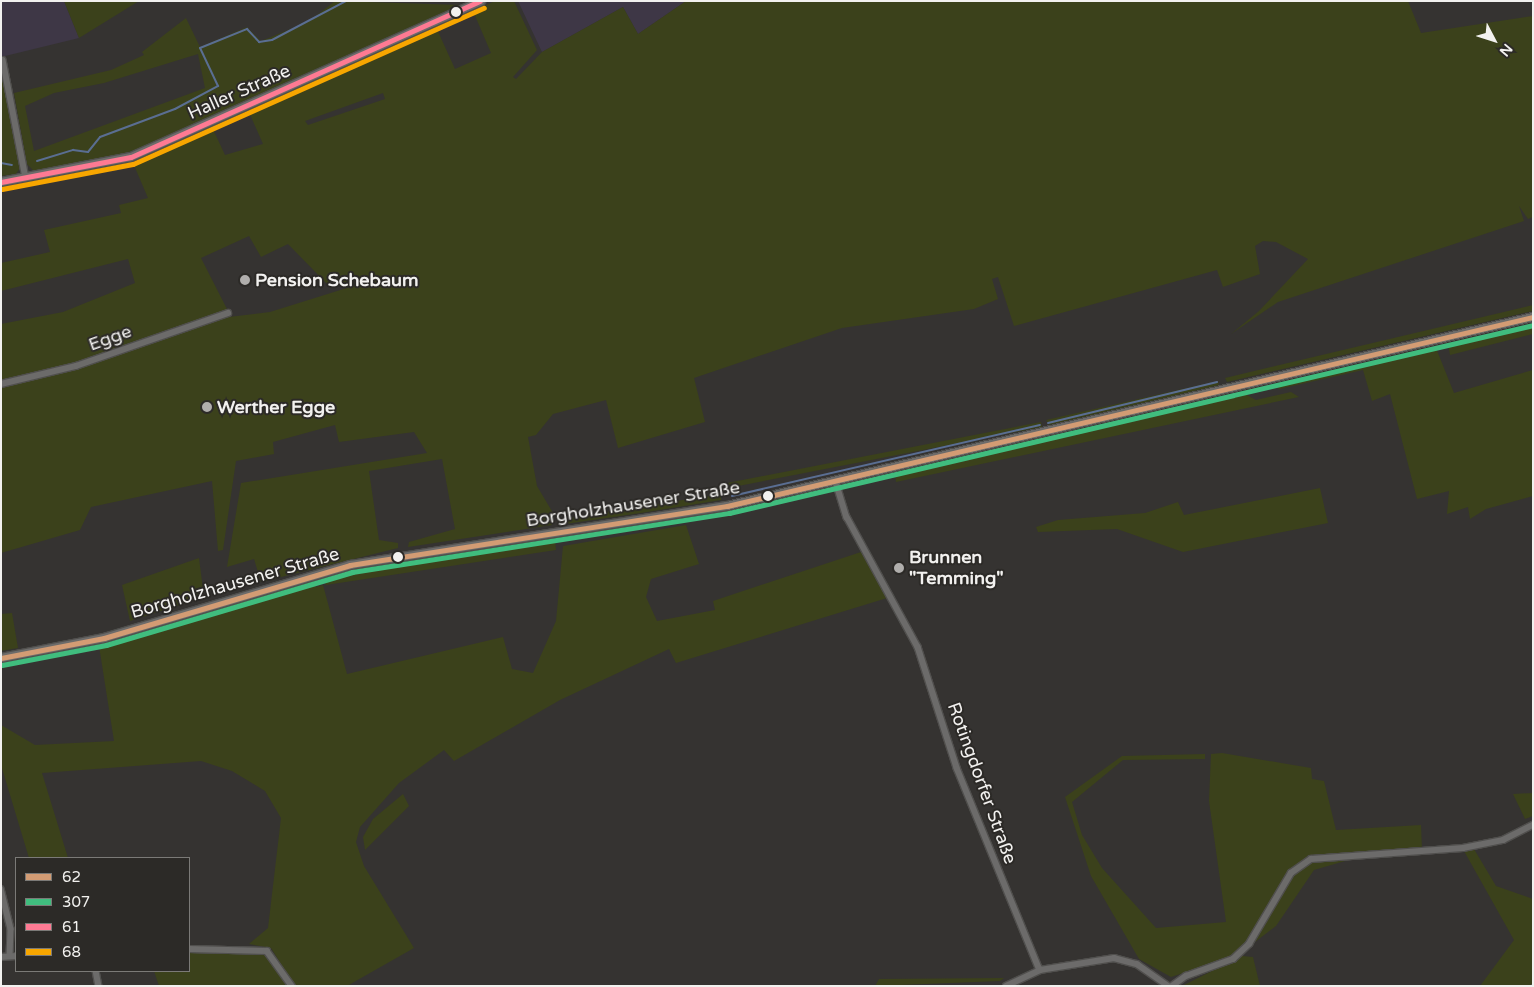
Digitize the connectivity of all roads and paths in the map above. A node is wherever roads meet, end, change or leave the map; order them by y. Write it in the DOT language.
graph roads {
  1 [pos="481,1"];
  2 [pos="3,60"];
  3 [pos="26,178"];
  4 [pos="1,182"];
  5 [pos="228,314"];
  6 [pos="1533,317"];
  7 [pos="1,384"];
  8 [pos="836,482"];
  9 [pos="1,658"];
  10 [pos="1533,825"];
  11 [pos="1,890"];
  12 [pos="190,949"];
  13 [pos="13,956"];
  14 [pos="1,957"];
  15 [pos="1040,970"];
  16 [pos="96,972"];
  17 [pos="99,986"];
  18 [pos="292,986"];
  19 [pos="1006,986"];
  20 [pos="1171,986"];
  1 -- 3 [label="main road, Haller Straße"];
  2 -- 3 [label="street"];
  3 -- 4 [label="main road, Haller Straße"];
  5 -- 7 [label="street, Egge"];
  6 -- 8 [label="main road, Borgholzhausener Straße"];
  8 -- 9 [label="main road, Borgholzhausener Straße"];
  8 -- 15 [label="street, Rotingdorfer Straße"];
  10 -- 20 [label="street"];
  11 -- 13 [label="street"];
  12 -- 18 [label="street"];
  13 -- 14 [label="street"];
  15 -- 19 [label="street"];
  15 -- 20 [label="street"];
  16 -- 17 [label="street"];
}
